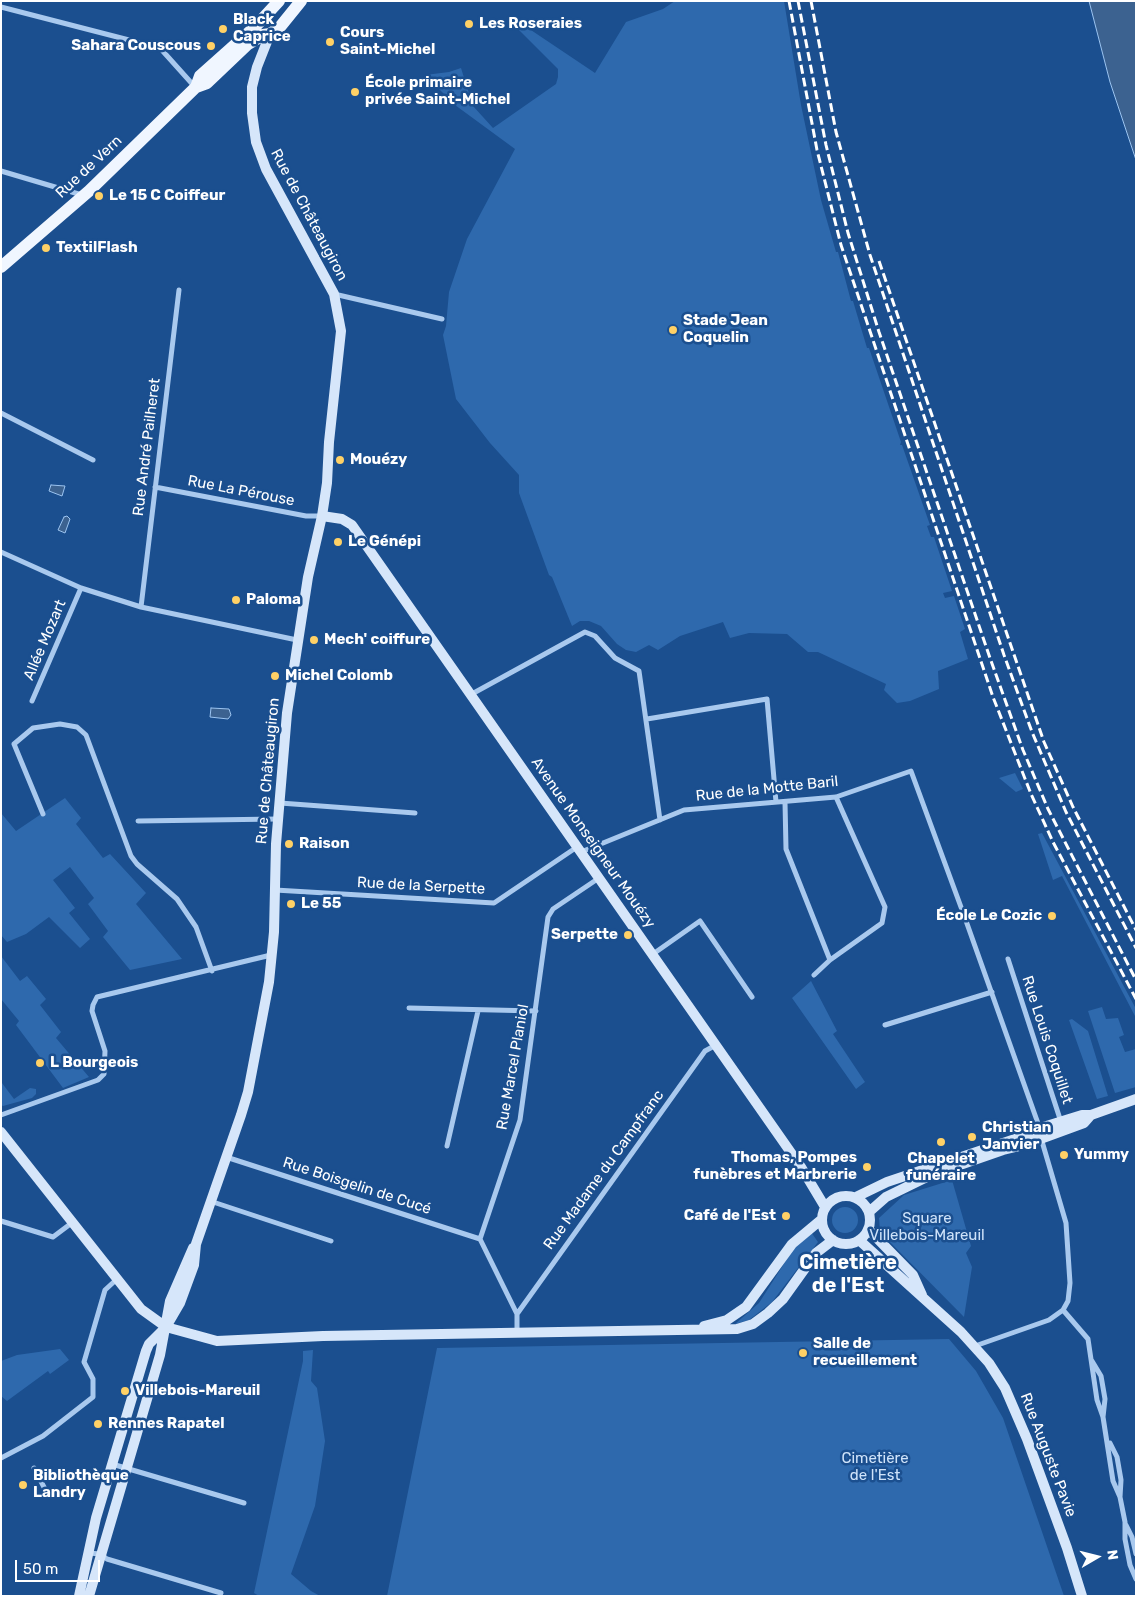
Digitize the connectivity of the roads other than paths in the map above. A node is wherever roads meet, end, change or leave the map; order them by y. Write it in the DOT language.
graph roads {
  1 [pos="279,1"];
  2 [pos="288,1"];
  3 [pos="301,1"];
  4 [pos="1,7"];
  5 [pos="270,34"];
  6 [pos="196,87"];
  7 [pos="1,171"];
  8 [pos="83,196"];
  9 [pos="1,268"];
  10 [pos="179,290"];
  11 [pos="334,294"];
  12 [pos="442,319"];
  13 [pos="1,413"];
  14 [pos="93,460"];
  15 [pos="155,487"];
  16 [pos="322,516"];
  17 [pos="1,552"];
  18 [pos="81,588"];
  19 [pos="141,607"];
  20 [pos="297,640"];
  21 [pos="470,695"];
  22 [pos="32,701"];
  23 [pos="647,719"];
  24 [pos="836,797"];
  25 [pos="776,802"];
  26 [pos="785,802"];
  27 [pos="279,803"];
  28 [pos="415,813"];
  29 [pos="43,814"];
  30 [pos="278,819"];
  31 [pos="660,820"];
  32 [pos="138,822"];
  33 [pos="579,850"];
  34 [pos="600,878"];
  35 [pos="275,890"];
  36 [pos="653,954"];
  37 [pos="272,955"];
  38 [pos="1008,959"];
  39 [pos="830,960"];
  40 [pos="212,971"];
  41 [pos="814,975"];
  42 [pos="992,992"];
  43 [pos="752,997"];
  44 [pos="410,1008"];
  45 [pos="478,1011"];
  46 [pos="536,1011"];
  47 [pos="885,1025"];
  48 [pos="716,1045"];
  49 [pos="1136,1099"];
  50 [pos="1,1115"];
  51 [pos="1062,1126"];
  52 [pos="1,1132"];
  53 [pos="1040,1133"];
  54 [pos="447,1146"];
  55 [pos="226,1157"];
  56 [pos="856,1197"];
  57 [pos="210,1201"];
  58 [pos="825,1207"];
  59 [pos="869,1212"];
  60 [pos="822,1219"];
  61 [pos="1,1221"];
  62 [pos="73,1222"];
  63 [pos="868,1230"];
  64 [pos="480,1239"];
  65 [pos="833,1240"];
  66 [pos="858,1240"];
  67 [pos="331,1241"];
  68 [pos="117,1280"];
  69 [pos="922,1295"];
  70 [pos="1063,1310"];
  71 [pos="517,1314"];
  72 [pos="166,1327"];
  73 [pos="688,1329"];
  74 [pos="517,1332"];
  75 [pos="974,1346"];
  76 [pos="1,1458"];
  77 [pos="112,1464"];
  78 [pos="34,1468"];
  79 [pos="126,1468"];
  80 [pos="53,1490"];
  81 [pos="244,1503"];
  82 [pos="1125,1522"];
  83 [pos="89,1554"];
  84 [pos="100,1554"];
  85 [pos="1136,1554"];
  86 [pos="1136,1579"];
  87 [pos="221,1593"];
  88 [pos="79,1596"];
  89 [pos="89,1596"];
  90 [pos="1082,1596"];
  1 -- 6 [label="main road, Rue de Vern"];
  2 -- 5 [label="main road"];
  3 -- 5 [label="main road, Rue de Vern"];
  4 -- 6 [label="street"];
  5 -- 6 [label="main road, Rue de Vern"];
  5 -- 11 [label="main road, Rue de Châteaugiron"];
  6 -- 8 [label="main road, Rue de Vern"];
  7 -- 8 [label="street"];
  8 -- 9 [label="main road, Rue de Vern"];
  10 -- 15 [label="street, Rue André Pailheret"];
  11 -- 12 [label="street, Rue de Châteaugiron"];
  11 -- 16 [label="main road, Rue de Châteaugiron"];
  13 -- 14 [label="street"];
  15 -- 16 [label="street, Rue La Pérouse"];
  15 -- 19 [label="street, Rue André Pailheret"];
  16 -- 20 [label="main road, Rue de Châteaugiron"];
  16 -- 21 [label="main road, Avenue Monseigneur Mouézy"];
  17 -- 18 [label="street"];
  18 -- 19 [label="street"];
  18 -- 22 [label="street, Allée Mozart"];
  19 -- 20 [label="street"];
  20 -- 27 [label="main road, Rue de Châteaugiron"];
  21 -- 23 [label="street"];
  21 -- 33 [label="main road, Avenue Monseigneur Mouézy"];
  23 -- 25 [label="street"];
  23 -- 31 [label="street"];
  24 -- 26 [label="street, Rue de la Motte Baril"];
  24 -- 39 [label="street"];
  24 -- 42 [label="street, Rue de la Motte Baril"];
  25 -- 26 [label="street, Rue de la Motte Baril"];
  25 -- 31 [label="street, Rue de la Motte Baril"];
  26 -- 39 [label="street"];
  27 -- 28 [label="street"];
  27 -- 30 [label="main road, Rue de Châteaugiron"];
  29 -- 40 [label="street"];
  30 -- 32 [label="street"];
  30 -- 35 [label="main road, Rue de Châteaugiron"];
  31 -- 33 [label="street, Rue de la Motte Baril"];
  33 -- 34 [label="main road, Avenue Monseigneur Mouézy"];
  33 -- 35 [label="street, Rue de la Serpette"];
  34 -- 36 [label="main road, Avenue Monseigneur Mouézy"];
  34 -- 46 [label="street, Rue Marcel Planiol"];
  35 -- 37 [label="main road, Rue de Châteaugiron"];
  36 -- 43 [label="street"];
  36 -- 48 [label="main road, Avenue Monseigneur Mouézy"];
  37 -- 40 [label="street"];
  37 -- 55 [label="main road, Rue de Châteaugiron"];
  38 -- 51 [label="street, Rue Louis Coquillet"];
  39 -- 41 [label="street"];
  40 -- 50 [label="street"];
  42 -- 47 [label="street"];
  42 -- 53 [label="street, Rue de la Motte Baril"];
  44 -- 45 [label="street"];
  45 -- 46 [label="street"];
  45 -- 54 [label="street"];
  46 -- 64 [label="street, Rue Marcel Planiol"];
  48 -- 58 [label="main road, Avenue Monseigneur Mouézy"];
  48 -- 71 [label="street, Rue Madame du Campfranc"];
  49 -- 51 [label="main road"];
  51 -- 53 [label="main road"];
  52 -- 62 [label="main road"];
  53 -- 56 [label="main road"];
  53 -- 59 [label="main road"];
  53 -- 70 [label="street, Rue de la Motte Baril"];
  55 -- 57 [label="main road, Rue de Châteaugiron"];
  55 -- 64 [label="street, Rue Boisgelin de Cucé"];
  56 -- 58 [label="main road"];
  56 -- 59 [label="main road"];
  57 -- 67 [label="street"];
  57 -- 72 [label="main road, Rue de Châteaugiron"];
  58 -- 60 [label="main road"];
  59 -- 63 [label="main road"];
  60 -- 65 [label="main road"];
  60 -- 73 [label="main road"];
  61 -- 62 [label="street"];
  62 -- 68 [label="main road"];
  63 -- 66 [label="main road"];
  63 -- 69 [label="main road, Rue Auguste Pavie"];
  64 -- 71 [label="street"];
  65 -- 66 [label="main road"];
  65 -- 73 [label="main road"];
  66 -- 69 [label="main road, Rue Auguste Pavie"];
  68 -- 72 [label="main road"];
  68 -- 76 [label="street"];
  69 -- 75 [label="main road, Rue Auguste Pavie"];
  70 -- 75 [label="street"];
  70 -- 82 [label="street"];
  71 -- 74 [label="street"];
  72 -- 74 [label="main road"];
  72 -- 77 [label="main road"];
  72 -- 79 [label="main road, Rue de Châteaugiron"];
  73 -- 74 [label="main road"];
  75 -- 90 [label="main road, Rue Auguste Pavie"];
  77 -- 79 [label="street"];
  77 -- 83 [label="main road"];
  78 -- 80 [label="street"];
  79 -- 81 [label="street"];
  79 -- 84 [label="main road, Rue de Châteaugiron"];
  82 -- 85 [label="street"];
  82 -- 86 [label="street"];
  83 -- 84 [label="street"];
  83 -- 88 [label="main road"];
  84 -- 87 [label="street"];
  84 -- 89 [label="main road, Rue de Châteaugiron"];
}
